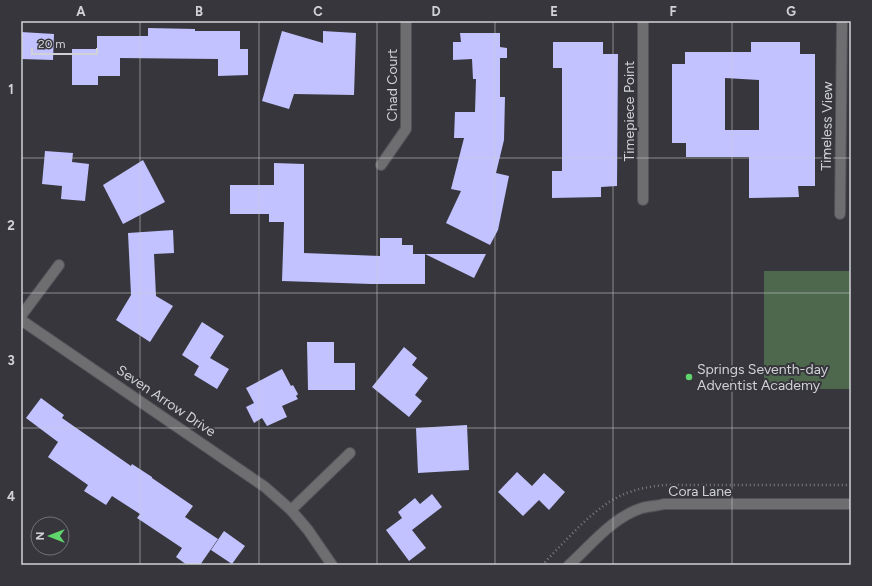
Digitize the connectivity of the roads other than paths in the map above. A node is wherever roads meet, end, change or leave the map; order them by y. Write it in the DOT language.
graph roads {
  1 [pos="406,21"];
  2 [pos="643,21"];
  3 [pos="842,21"];
  4 [pos="847,38"];
  5 [pos="381,165"];
  6 [pos="643,200"];
  7 [pos="840,214"];
  8 [pos="59,265"];
  9 [pos="21,316"];
  10 [pos="21,320"];
  11 [pos="350,453"];
  12 [pos="851,504"];
  13 [pos="291,510"];
  14 [pos="332,565"];
  15 [pos="569,565"];
  1 -- 5 [label="street, Chad Court"];
  2 -- 6 [label="street, Timepiece Point"];
  3 -- 4 [label="street, Timeless View"];
  4 -- 7 [label="street, Timeless View"];
  8 -- 9 [label="street"];
  10 -- 13 [label="street, Seven Arrow Drive"];
  11 -- 13 [label="street"];
  12 -- 15 [label="street, Cora Lane"];
  13 -- 14 [label="street, Seven Arrow Drive"];
}
